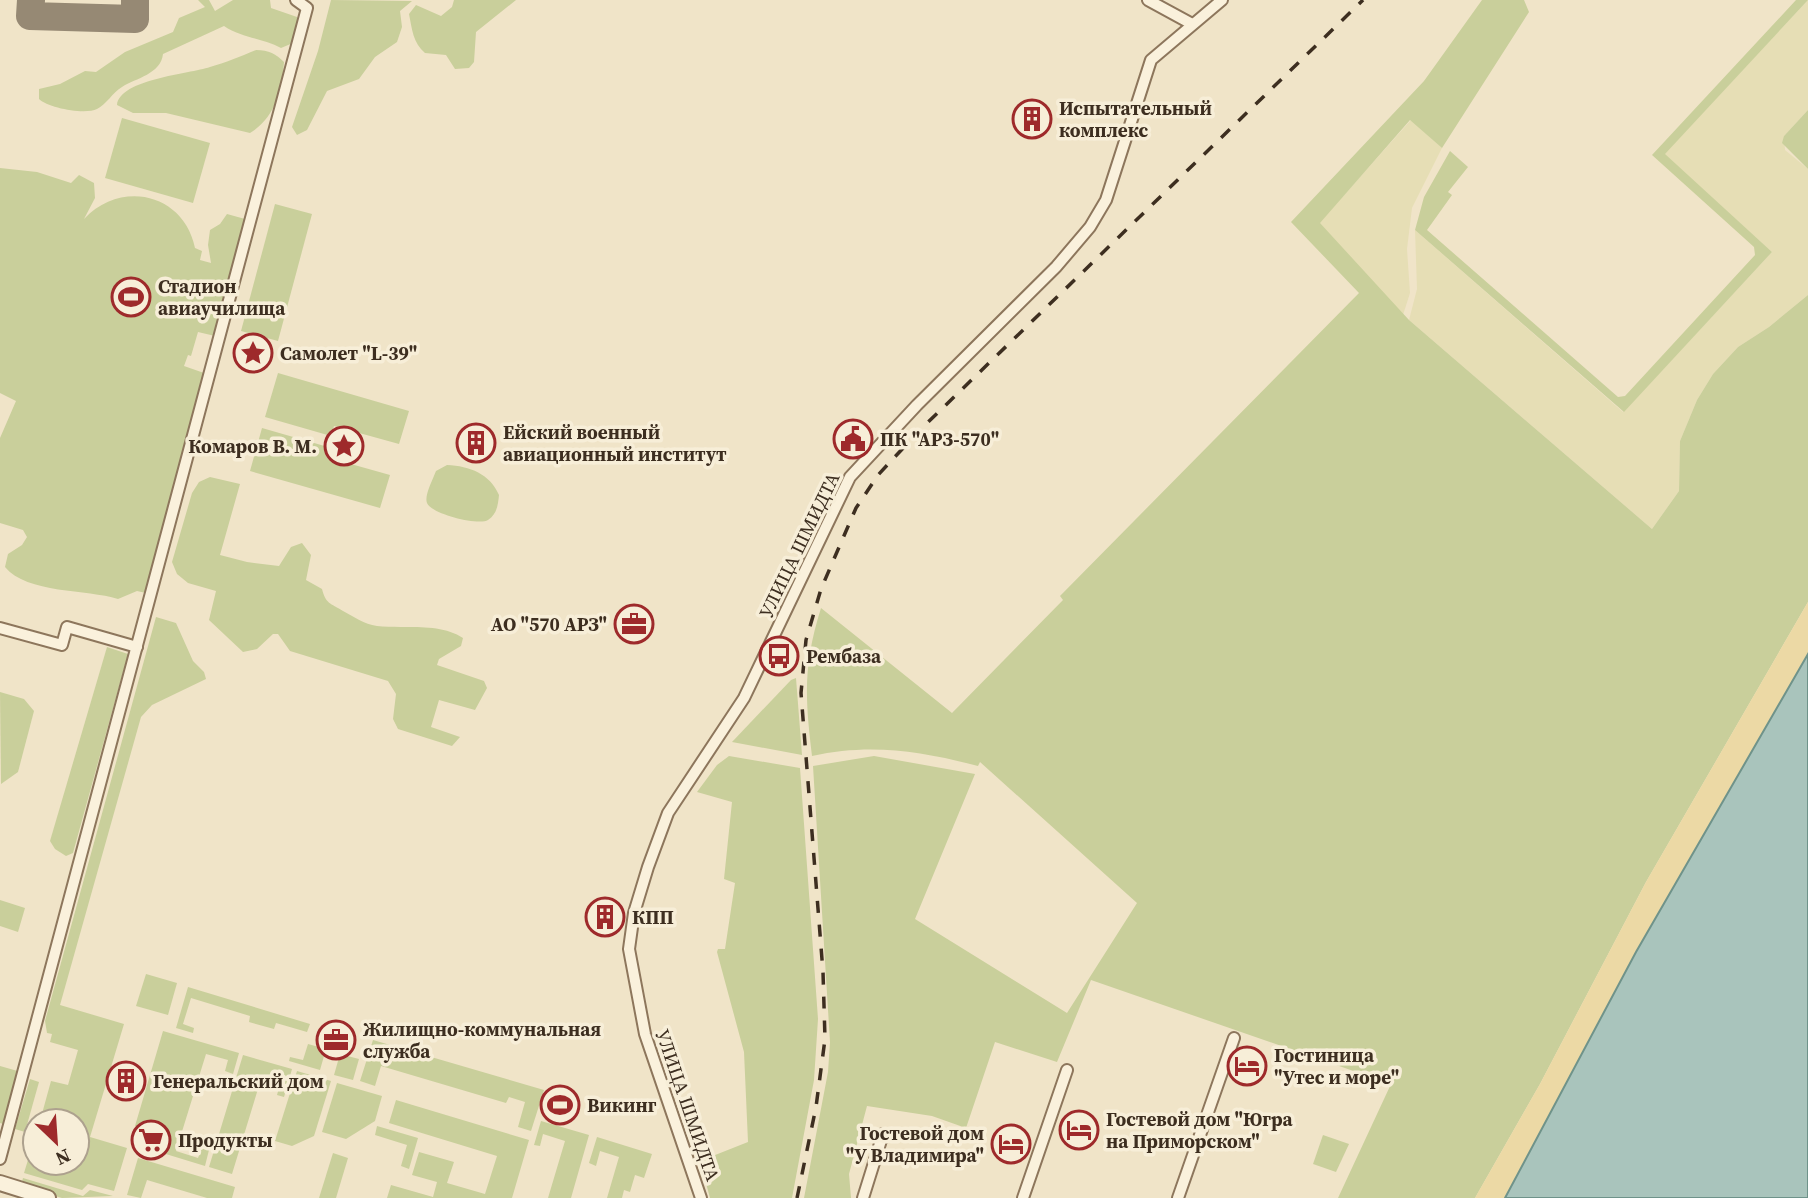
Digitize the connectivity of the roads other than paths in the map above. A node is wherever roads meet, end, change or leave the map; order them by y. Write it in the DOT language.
graph roads {
  1 [pos="296,0"];
  2 [pos="1148,0"];
  3 [pos="1222,0"];
  4 [pos="1192,24"];
  5 [pos="0,628"];
  6 [pos="137,647"];
  7 [pos="1234,1038"];
  8 [pos="1066,1070"];
  9 [pos="883,1134"];
  10 [pos="0,1159"];
  11 [pos="0,1183"];
  12 [pos="48,1198"];
  13 [pos="701,1198"];
  14 [pos="863,1198"];
  15 [pos="1023,1198"];
  16 [pos="1178,1198"];
  1 -- 6 [label="street"];
  2 -- 4 [label="street"];
  3 -- 4 [label="street, УЛИЦА ШМИДТА"];
  4 -- 13 [label="street, УЛИЦА ШМИДТА"];
  5 -- 6 [label="street"];
  6 -- 10 [label="street"];
  7 -- 16 [label="street"];
  8 -- 15 [label="street"];
  9 -- 14 [label="street"];
  11 -- 12 [label="street"];
}
